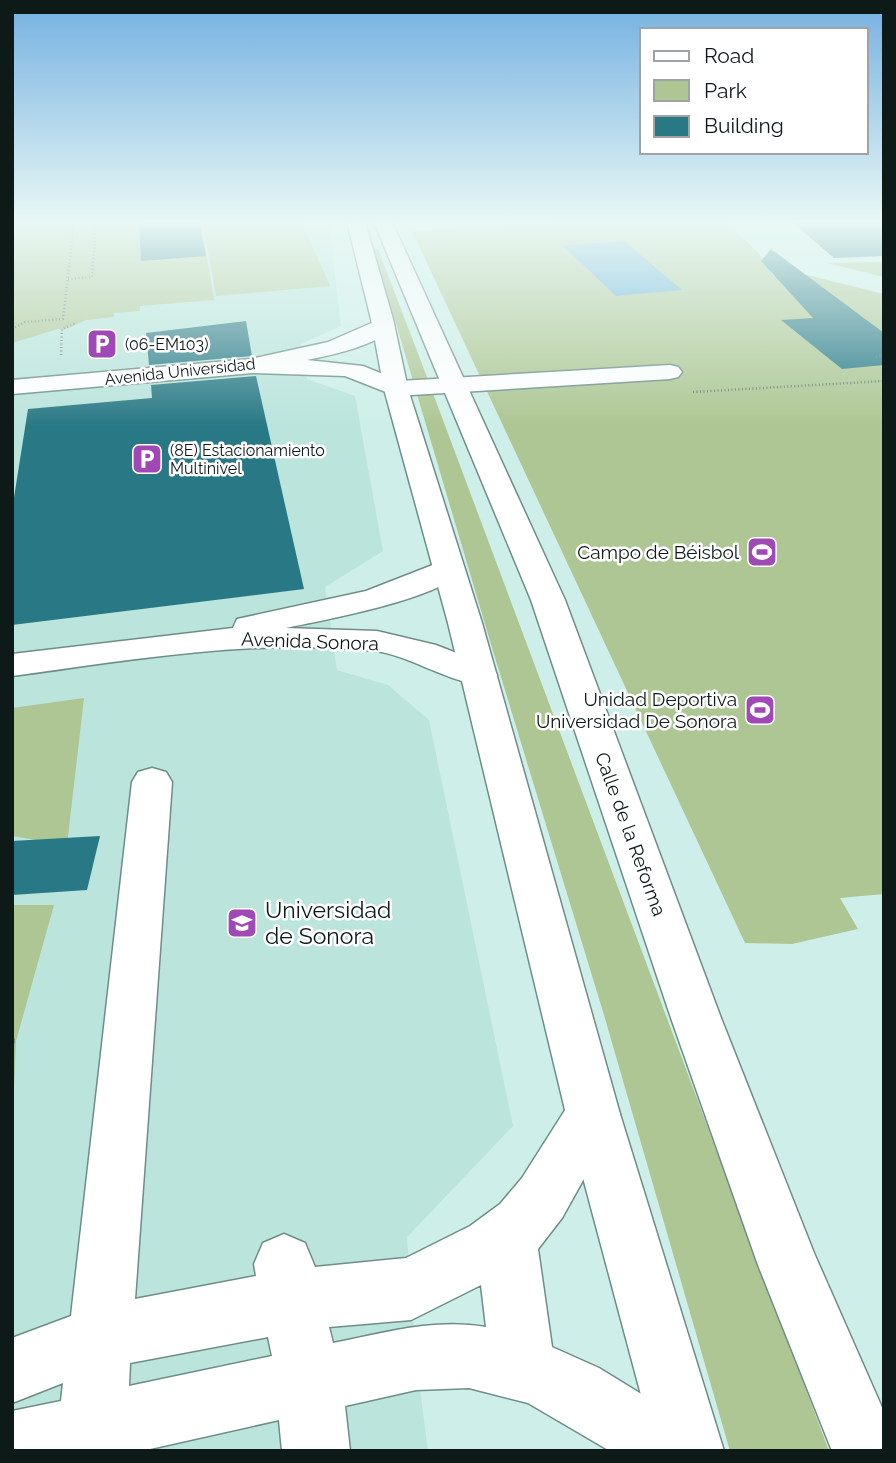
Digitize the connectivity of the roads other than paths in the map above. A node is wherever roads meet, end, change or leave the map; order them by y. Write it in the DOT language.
graph roads {
  1 [pos="374,290"];
  2 [pos="412,290"];
  3 [pos="383,325"];
  4 [pos="253,366"];
  5 [pos="670,372"];
  6 [pos="452,385"];
  7 [pos="12,387"];
  8 [pos="396,389"];
  9 [pos="448,569"];
  10 [pos="220,638"];
  11 [pos="12,665"];
  12 [pos="479,675"];
  13 [pos="152,782"];
  14 [pos="593,1114"];
  15 [pos="506,1237"];
  16 [pos="288,1283"];
  17 [pos="99,1337"];
  18 [pos="523,1368"];
  19 [pos="12,1371"];
  20 [pos="309,1381"];
  21 [pos="92,1426"];
  22 [pos="12,1445"];
  23 [pos="316,1451"];
  24 [pos="671,1451"];
  25 [pos="690,1451"];
  26 [pos="866,1451"];
  1 -- 3 [label="main road"];
  2 -- 6 [label="main road, Calle de la Reforma"];
  3 -- 4 [label="main road, Avenida Universidad"];
  3 -- 8 [label="main road"];
  4 -- 7 [label="main road, Avenida Universidad"];
  4 -- 8 [label="main road"];
  5 -- 6 [label="main road"];
  6 -- 8 [label="main road"];
  6 -- 26 [label="main road, Calle de la Reforma"];
  8 -- 9 [label="main road"];
  9 -- 10 [label="main road, Avenida Sonora"];
  9 -- 12 [label="main road"];
  10 -- 11 [label="main road, Avenida Sonora"];
  10 -- 12 [label="main road, Avenida Sonora"];
  12 -- 14 [label="main road"];
  13 -- 17 [label="main road"];
  14 -- 15 [label="main road"];
  14 -- 25 [label="main road"];
  15 -- 16 [label="main road"];
  15 -- 18 [label="main road"];
  16 -- 17 [label="main road"];
  16 -- 20 [label="main road"];
  17 -- 19 [label="main road"];
  17 -- 21 [label="main road"];
  18 -- 20 [label="main road"];
  18 -- 24 [label="main road"];
  20 -- 21 [label="main road"];
  20 -- 23 [label="main road"];
  21 -- 22 [label="main road"];
}
